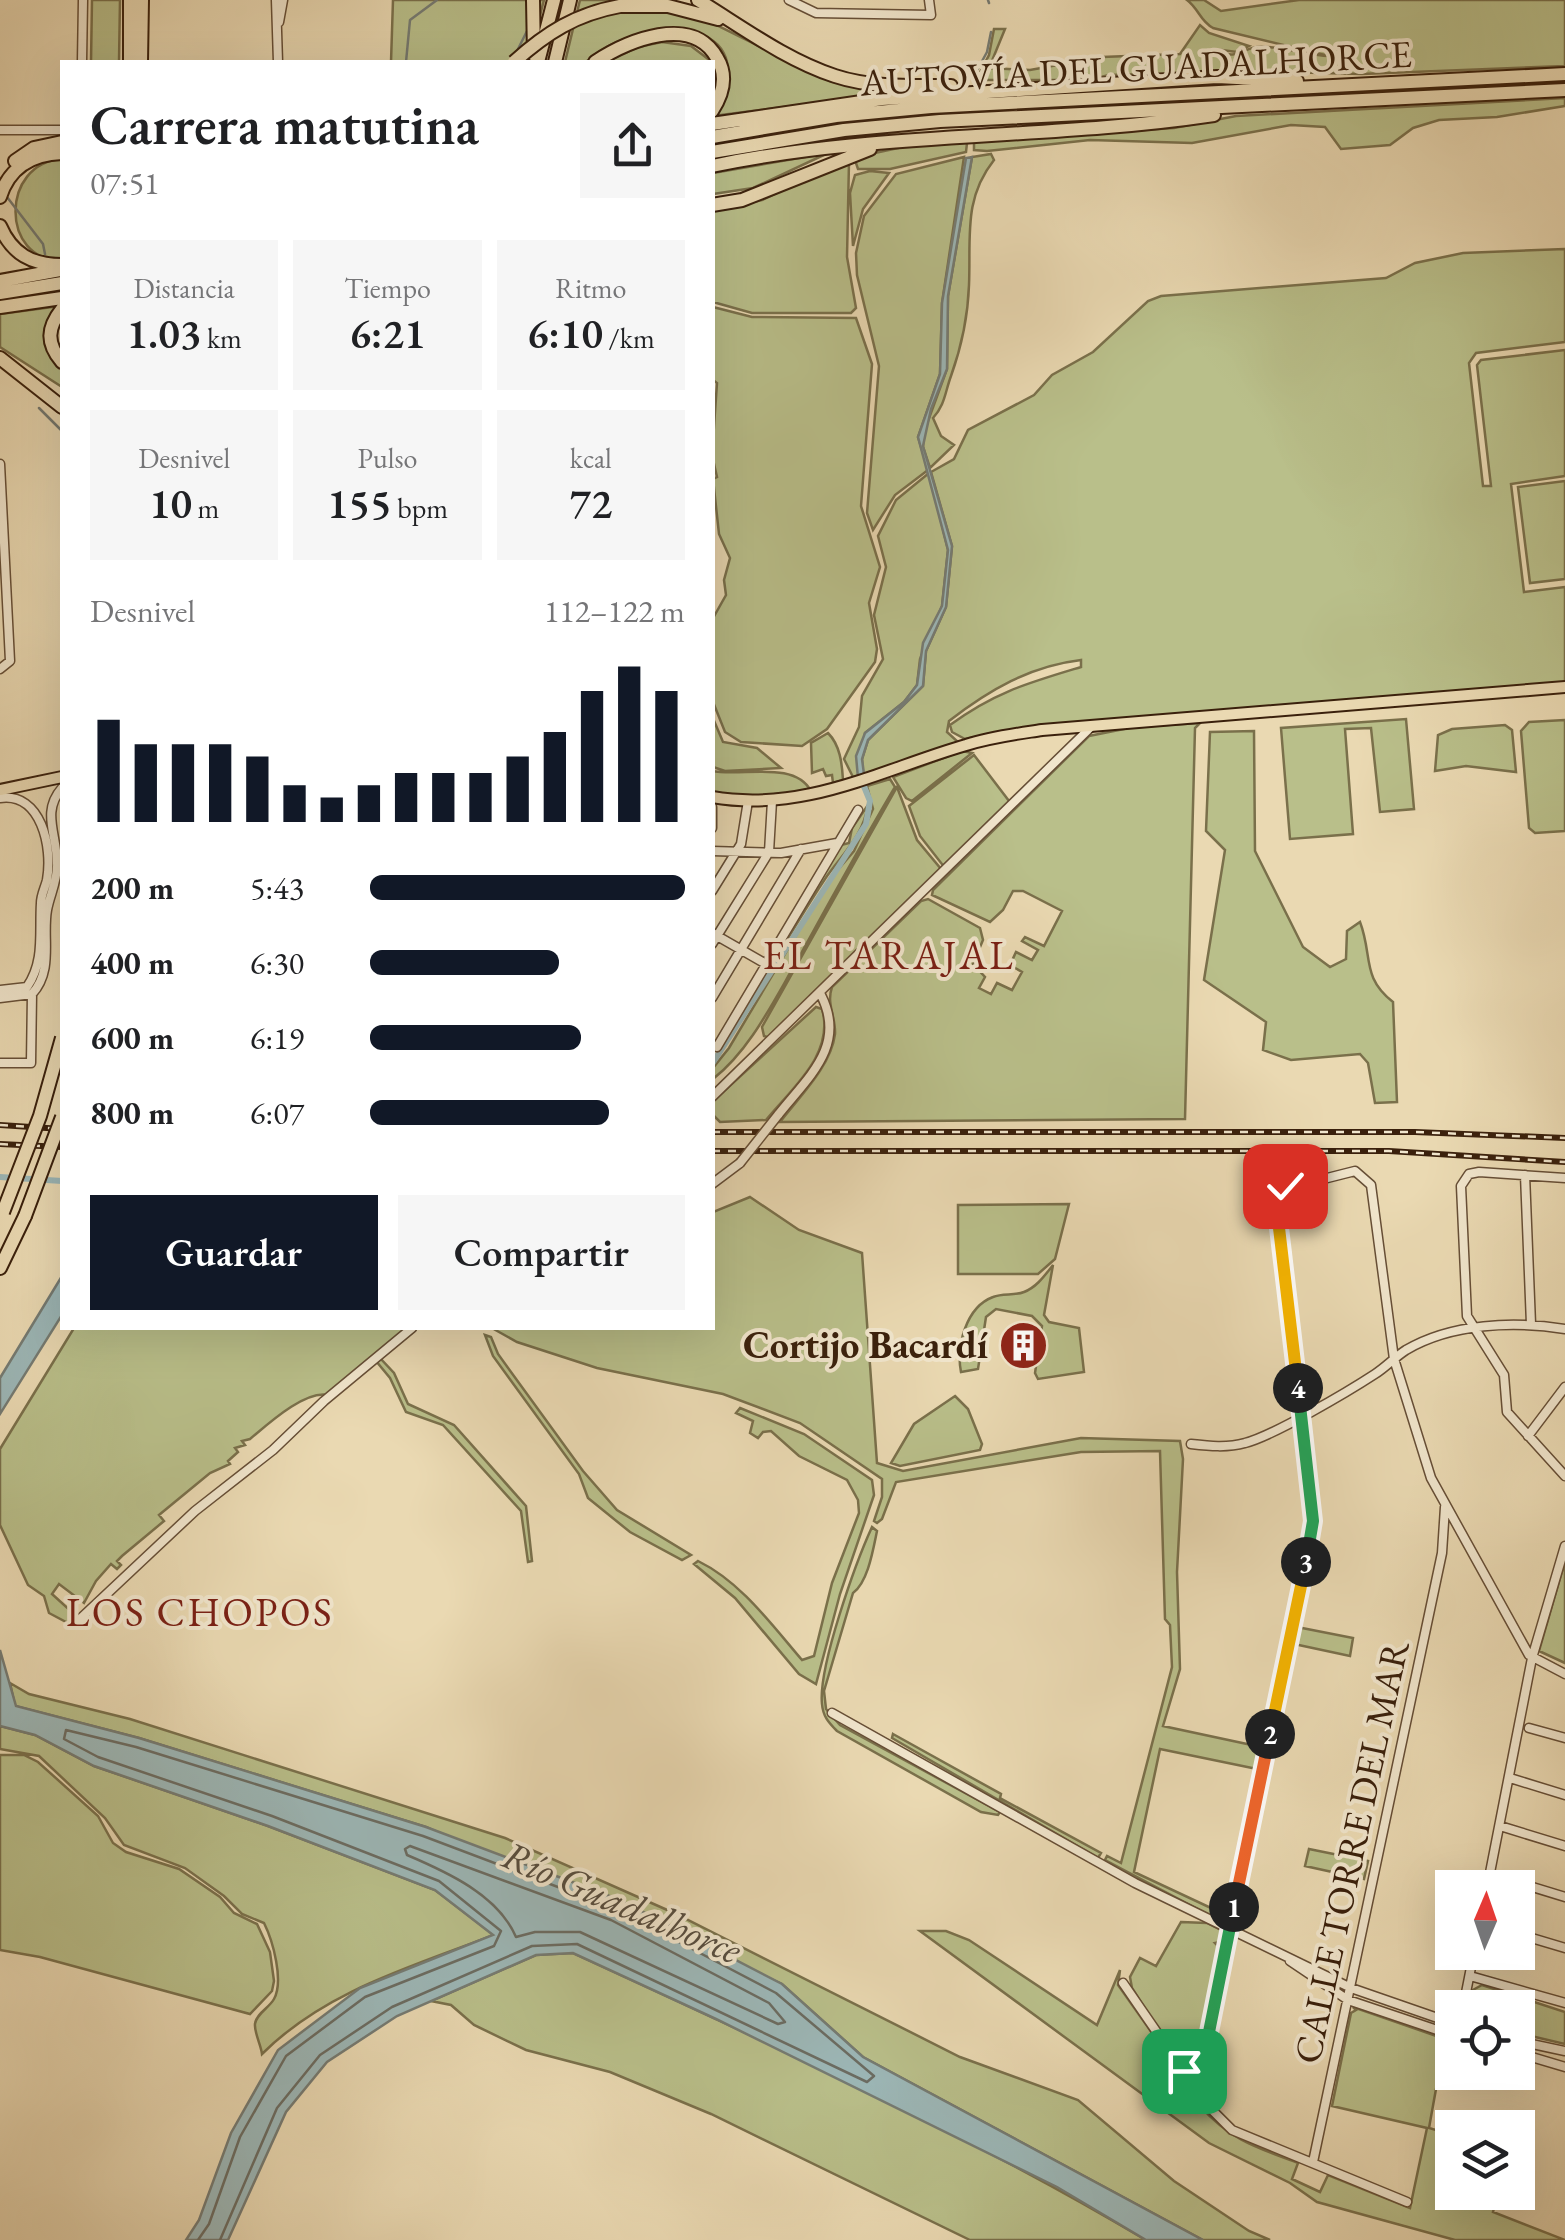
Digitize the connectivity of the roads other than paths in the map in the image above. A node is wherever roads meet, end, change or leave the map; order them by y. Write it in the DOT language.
graph roads {
  1 [pos="83,0"];
  2 [pos="130,0"];
  3 [pos="142,0"];
  4 [pos="279,0"];
  5 [pos="554,0"];
  6 [pos="570,0"];
  7 [pos="698,0"];
  8 [pos="789,0"];
  9 [pos="929,0"];
  10 [pos="855,3"];
  11 [pos="532,5"];
  12 [pos="855,14"];
  13 [pos="752,34"];
  14 [pos="82,60"];
  15 [pos="129,60"];
  16 [pos="142,60"];
  17 [pos="278,60"];
  18 [pos="516,60"];
  19 [pos="537,60"];
  20 [pos="538,60"];
  21 [pos="555,60"];
  22 [pos="599,60"];
  23 [pos="1565,74"];
  24 [pos="1344,85"];
  25 [pos="1064,86"];
  26 [pos="1565,90"];
  27 [pos="1425,97"];
  28 [pos="715,105"];
  29 [pos="715,124"];
  30 [pos="0,130"];
  31 [pos="60,130"];
  32 [pos="715,136"];
  33 [pos="912,140"];
  34 [pos="60,150"];
  35 [pos="60,150"];
  36 [pos="715,152"];
  37 [pos="715,166"];
  38 [pos="0,176"];
  39 [pos="0,197"];
  40 [pos="715,202"];
  41 [pos="0,226"];
  42 [pos="60,267"];
  43 [pos="60,268"];
  44 [pos="0,281"];
  45 [pos="60,283"];
  46 [pos="0,293"];
  47 [pos="60,298"];
  48 [pos="0,308"];
  49 [pos="60,311"];
  50 [pos="0,356"];
  51 [pos="60,359"];
  52 [pos="60,393"];
  53 [pos="60,406"];
  54 [pos="0,464"];
  55 [pos="4,668"];
  56 [pos="1565,686"];
  57 [pos="1091,727"];
  58 [pos="60,777"];
  59 [pos="0,790"];
  60 [pos="60,790"];
  61 [pos="715,797"];
  62 [pos="0,798"];
  63 [pos="748,801"];
  64 [pos="772,802"];
  65 [pos="858,810"];
  66 [pos="838,843"];
  67 [pos="715,850"];
  68 [pos="801,850"];
  69 [pos="738,851"];
  70 [pos="769,852"];
  71 [pos="715,887"];
  72 [pos="715,935"];
  73 [pos="715,937"];
  74 [pos="741,950"];
  75 [pos="766,964"];
  76 [pos="0,990"];
  77 [pos="715,993"];
  78 [pos="32,994"];
  79 [pos="822,994"];
  80 [pos="0,998"];
  81 [pos="60,1045"];
  82 [pos="715,1046"];
  83 [pos="0,1062"];
  84 [pos="715,1095"];
  85 [pos="60,1123"];
  86 [pos="1277,1173"];
  87 [pos="1524,1175"];
  88 [pos="1565,1178"];
  89 [pos="715,1182"];
  90 [pos="1280,1190"];
  91 [pos="2,1216"];
  92 [pos="0,1268"];
  93 [pos="1531,1324"];
  94 [pos="1474,1328"];
  95 [pos="1565,1329"];
  96 [pos="410,1330"];
  97 [pos="1394,1359"];
  98 [pos="1565,1386"];
  99 [pos="1302,1414"];
  100 [pos="1528,1436"];
  101 [pos="1191,1444"];
  102 [pos="1564,1477"];
  103 [pos="1445,1507"];
  104 [pos="1464,1541"];
  105 [pos="1565,1546"];
  106 [pos="1442,1553"];
  107 [pos="78,1620"];
  108 [pos="1532,1658"];
  109 [pos="1565,1674"];
  110 [pos="1522,1712"];
  111 [pos="832,1713"];
  112 [pos="1529,1728"];
  113 [pos="1520,1734"];
  114 [pos="1565,1738"];
  115 [pos="1510,1778"];
  116 [pos="1565,1795"];
  117 [pos="1500,1826"];
  118 [pos="1565,1846"];
  119 [pos="1491,1870"];
  120 [pos="1535,1888"];
  121 [pos="1565,1897"];
  122 [pos="1229,1929"];
  123 [pos="1535,1939"];
  124 [pos="1565,1948"];
  125 [pos="1273,1950"];
  126 [pos="1471,1970"];
  127 [pos="1470,1976"];
  128 [pos="1123,1983"];
  129 [pos="1351,1988"];
  130 [pos="1467,1990"];
  131 [pos="1348,2000"];
  132 [pos="1565,2003"];
  133 [pos="1435,2017"];
  134 [pos="1435,2029"];
  135 [pos="1535,2045"];
  136 [pos="1565,2051"];
  137 [pos="1535,2058"];
  138 [pos="1565,2067"];
  139 [pos="1184,2071"];
  140 [pos="1313,2162"];
  141 [pos="1406,2202"];
  1 -- 14 [label="street"];
  2 -- 15 [label="highway"];
  3 -- 16 [label="highway"];
  4 -- 17 [label="street"];
  5 -- 20 [label="highway"];
  6 -- 21 [label="highway"];
  7 -- 13 [label="highway"];
  8 -- 12 [label="street"];
  9 -- 12 [label="street"];
  10 -- 12 [label="street"];
  11 -- 19 [label="highway"];
  13 -- 18 [label="highway, bridge"];
  13 -- 25 [label="highway"];
  22 -- 28 [label="highway"];
  23 -- 24 [label="highway, AUTOVÍA DEL GUADALHORCE"];
  24 -- 25 [label="highway"];
  24 -- 32 [label="highway, AUTOVÍA DEL GUADALHORCE"];
  25 -- 29 [label="highway"];
  26 -- 27 [label="highway, AUTOVÍA DEL GUADALHORCE"];
  27 -- 33 [label="highway"];
  27 -- 36 [label="highway, AUTOVÍA DEL GUADALHORCE"];
  30 -- 31 [label="street"];
  33 -- 37 [label="highway"];
  33 -- 40 [label="highway"];
  34 -- 38 [label="highway"];
  35 -- 39 [label="highway"];
  41 -- 42 [label="highway"];
  43 -- 44 [label="highway"];
  45 -- 46 [label="highway"];
  47 -- 48 [label="highway"];
  49 -- 51 [label="highway"];
  50 -- 52 [label="highway"];
  50 -- 53 [label="highway"];
  54 -- 55 [label="street"];
  56 -- 57 [label="main road"];
  57 -- 64 [label="main road"];
  57 -- 79 [label="street"];
  58 -- 59 [label="main road"];
  60 -- 78 [label="street"];
  61 -- 63 [label="main road"];
  62 -- 76 [label="street"];
  63 -- 64 [label="main road"];
  63 -- 69 [label="street"];
  64 -- 70 [label="street"];
  65 -- 66 [label="street"];
  66 -- 68 [label="street"];
  66 -- 75 [label="street"];
  67 -- 69 [label="street"];
  68 -- 70 [label="street"];
  68 -- 74 [label="street"];
  69 -- 70 [label="street"];
  69 -- 71 [label="street"];
  70 -- 72 [label="street"];
  73 -- 74 [label="street"];
  74 -- 75 [label="street"];
  74 -- 77 [label="street"];
  75 -- 82 [label="street"];
  78 -- 80 [label="street"];
  78 -- 83 [label="street"];
  79 -- 84 [label="street"];
  79 -- 89 [label="street, bridge"];
  81 -- 91 [label="highway, bridge"];
  85 -- 92 [label="highway, bridge"];
  86 -- 90 [label="street"];
  87 -- 88 [label="street"];
  87 -- 93 [label="street"];
  87 -- 94 [label="street"];
  90 -- 97 [label="street"];
  90 -- 99 [label="street"];
  93 -- 94 [label="street"];
  93 -- 95 [label="street"];
  94 -- 97 [label="street"];
  94 -- 100 [label="street"];
  96 -- 107 [label="street"];
  97 -- 99 [label="street"];
  97 -- 103 [label="street"];
  98 -- 100 [label="street"];
  99 -- 101 [label="street"];
  99 -- 122 [label="street"];
  100 -- 102 [label="street"];
  103 -- 104 [label="street"];
  103 -- 106 [label="street, CALLE TORRE DEL MAR"];
  104 -- 106 [label="street"];
  104 -- 108 [label="street"];
  105 -- 108 [label="street"];
  106 -- 129 [label="street, CALLE TORRE DEL MAR"];
  108 -- 109 [label="street"];
  108 -- 110 [label="street"];
  110 -- 112 [label="street"];
  110 -- 113 [label="street"];
  111 -- 122 [label="street"];
  112 -- 113 [label="street"];
  112 -- 114 [label="street"];
  113 -- 115 [label="street"];
  115 -- 116 [label="street"];
  115 -- 117 [label="street"];
  117 -- 118 [label="street"];
  117 -- 119 [label="street"];
  120 -- 121 [label="street"];
  122 -- 125 [label="street"];
  122 -- 139 [label="street"];
  123 -- 124 [label="street"];
  125 -- 129 [label="street"];
  125 -- 131 [label="street"];
  126 -- 127 [label="street"];
  127 -- 130 [label="street"];
  127 -- 132 [label="street"];
  128 -- 139 [label="street"];
  129 -- 131 [label="street, CALLE TORRE DEL MAR"];
  129 -- 133 [label="street"];
  131 -- 134 [label="street"];
  131 -- 140 [label="street, CALLE TORRE DEL MAR"];
  135 -- 136 [label="street"];
  137 -- 138 [label="street"];
  139 -- 140 [label="street"];
  140 -- 141 [label="street"];
}
